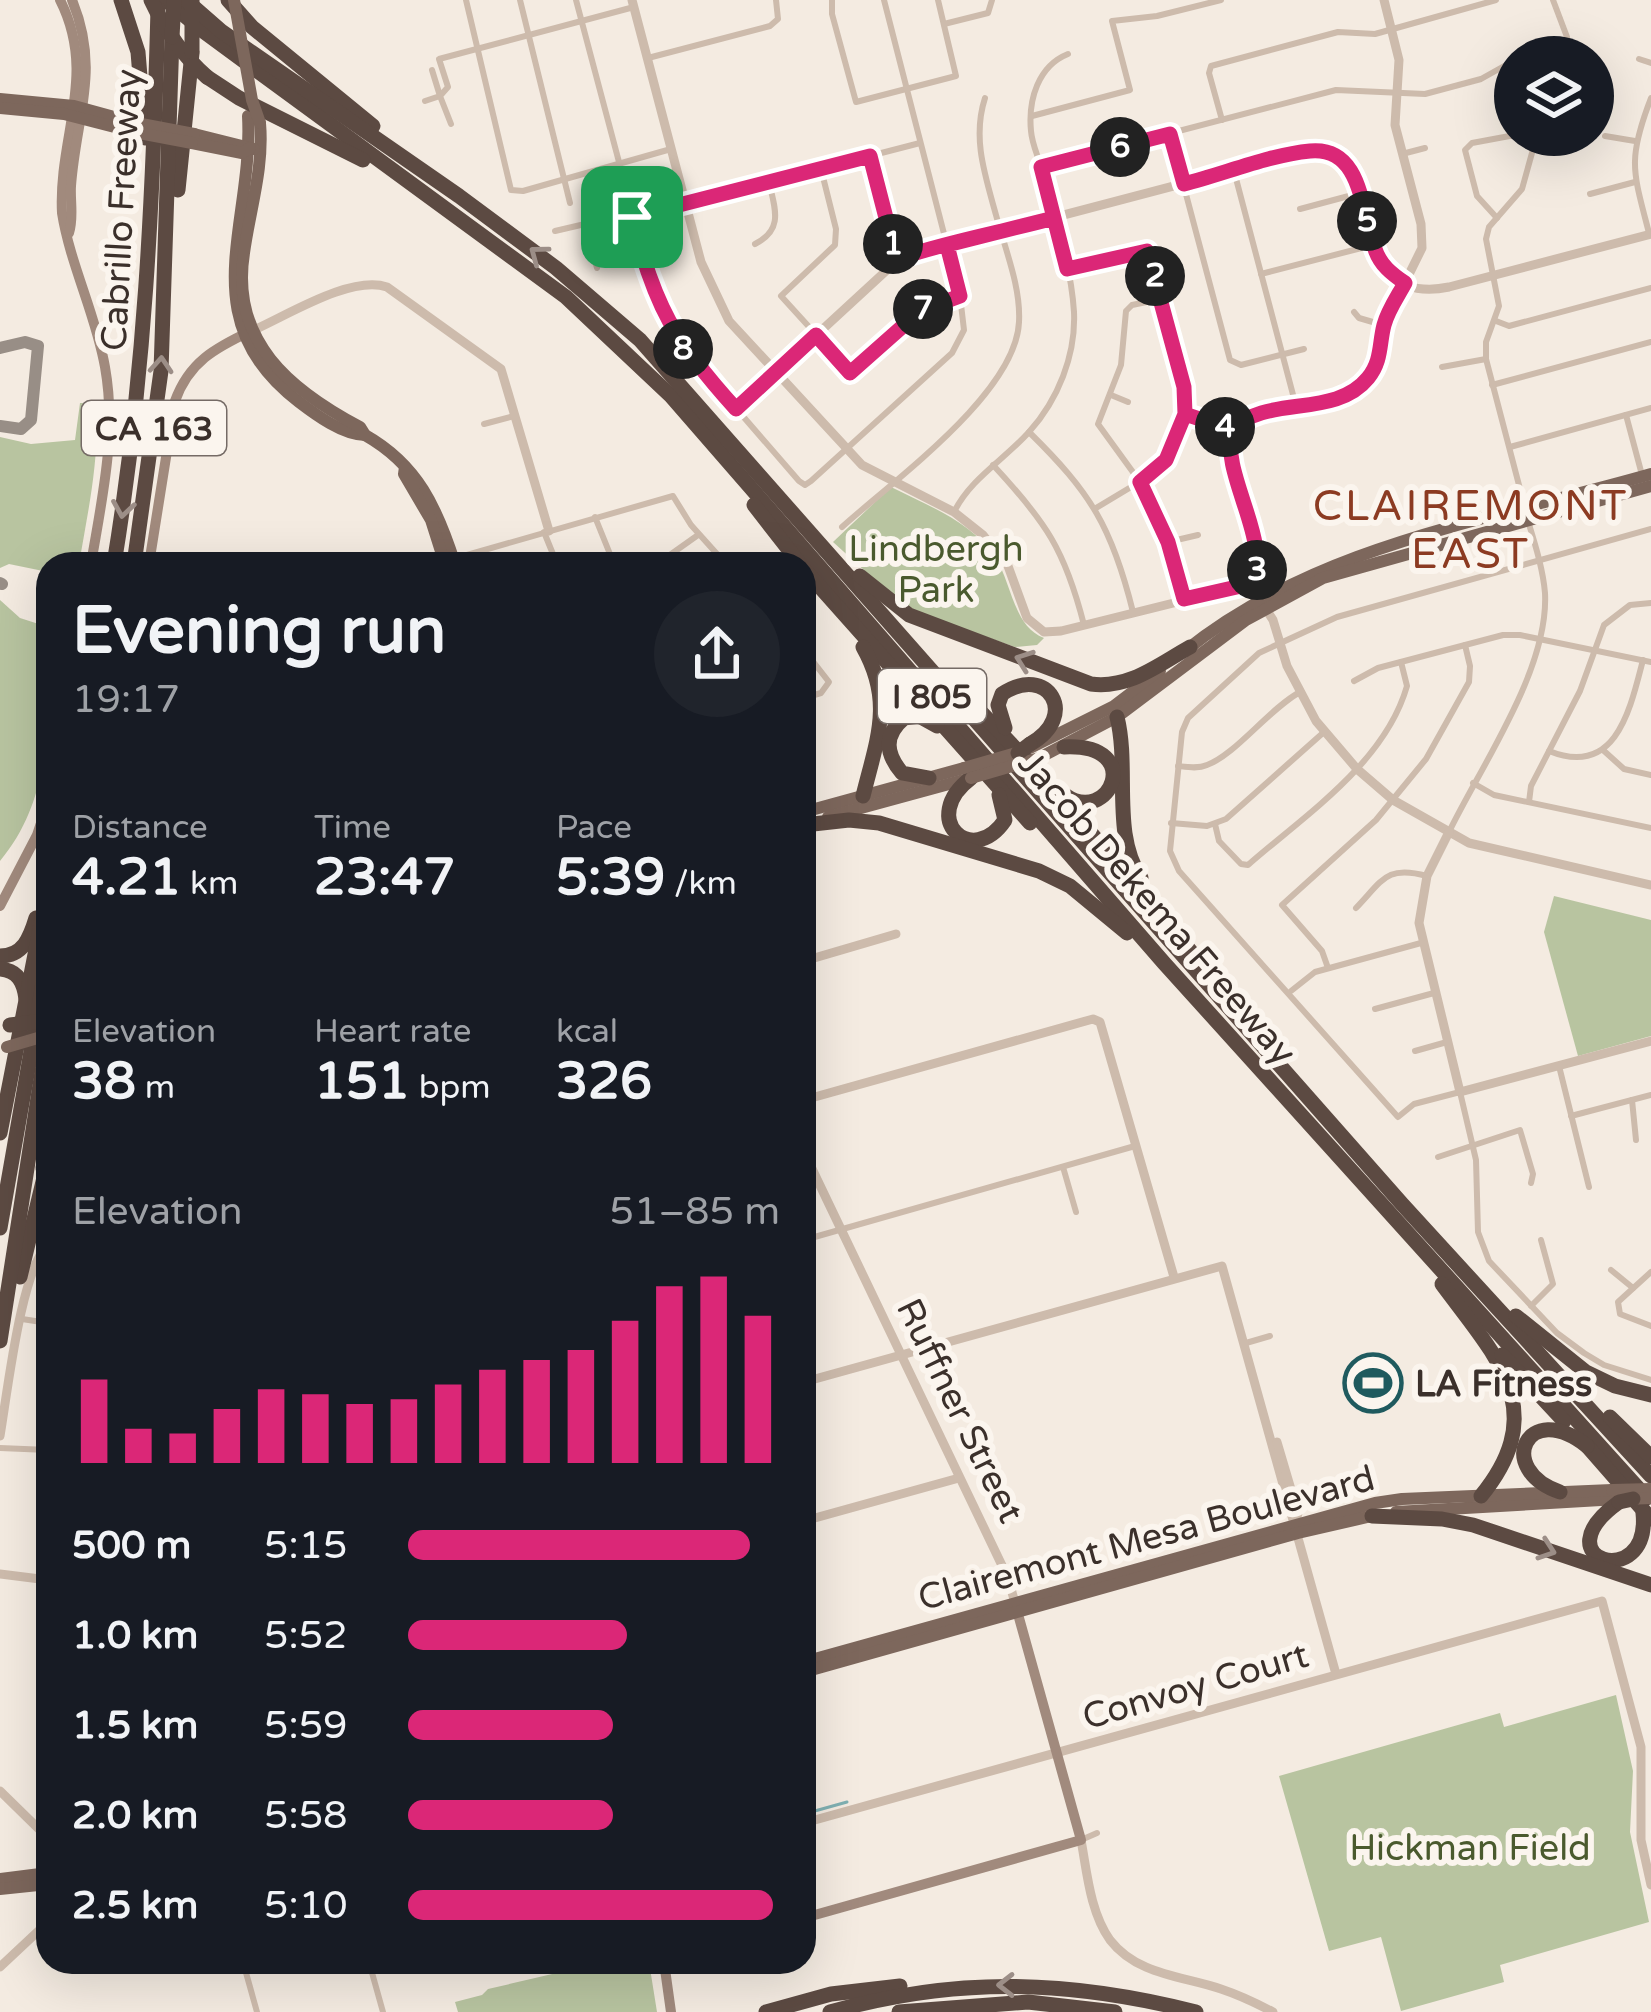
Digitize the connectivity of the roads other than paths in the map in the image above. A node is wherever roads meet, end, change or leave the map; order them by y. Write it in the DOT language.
graph roads {
  1 [pos="61,0"];
  2 [pos="72,0"];
  3 [pos="122,0"];
  4 [pos="189,0"];
  5 [pos="231,0"];
  6 [pos="466,0"];
  7 [pos="520,0"];
  8 [pos="575,0"];
  9 [pos="776,0"];
  10 [pos="832,0"];
  11 [pos="884,0"];
  12 [pos="938,0"];
  13 [pos="992,0"];
  14 [pos="1153,0"];
  15 [pos="1221,0"];
  16 [pos="1384,0"];
  17 [pos="1496,0"];
  18 [pos="1553,0"];
  19 [pos="162,3"];
  20 [pos="633,4"];
  21 [pos="1156,16"];
  22 [pos="581,21"];
  23 [pos="944,24"];
  24 [pos="1392,30"];
  25 [pos="528,35"];
  26 [pos="1566,36"];
  27 [pos="476,49"];
  28 [pos="1068,54"];
  29 [pos="648,58"];
  30 [pos="1639,58"];
  31 [pos="1651,63"];
  32 [pos="432,70"];
  33 [pos="1494,71"];
  34 [pos="907,90"];
  35 [pos="1396,92"];
  36 [pos="440,96"];
  37 [pos="985,98"];
  38 [pos="1651,98"];
  39 [pos="0,99"];
  40 [pos="425,101"];
  41 [pos="0,108"];
  42 [pos="78,113"];
  43 [pos="1032,116"];
  44 [pos="1222,120"];
  45 [pos="451,124"];
  46 [pos="1170,134"];
  47 [pos="1614,138"];
  48 [pos="1494,139"];
  49 [pos="1635,141"];
  50 [pos="920,143"];
  51 [pos="1425,148"];
  52 [pos="256,149"];
  53 [pos="671,149"];
  54 [pos="1402,154"];
  55 [pos="870,156"];
  56 [pos="1531,156"];
  57 [pos="619,162"];
  58 [pos="1041,167"];
  59 [pos="820,169"];
  60 [pos="1234,171"];
  61 [pos="563,181"];
  62 [pos="769,182"];
  63 [pos="1635,182"];
  64 [pos="1184,184"];
  65 [pos="152,190"];
  66 [pos="1360,194"];
  67 [pos="1590,194"];
  68 [pos="428,196"];
  69 [pos="459,196"];
  70 [pos="570,202"];
  71 [pos="685,204"];
  72 [pos="1300,209"];
  73 [pos="632,217"];
  74 [pos="1054,218"];
  75 [pos="1497,218"];
  76 [pos="169,221"];
  77 [pos="585,224"];
  78 [pos="555,231"];
  79 [pos="1001,232"];
  80 [pos="1650,234"];
  81 [pos="755,244"];
  82 [pos="947,245"];
  83 [pos="1373,245"];
  84 [pos="900,258"];
  85 [pos="597,268"];
  86 [pos="1067,269"];
  87 [pos="1261,274"];
  88 [pos="1492,276"];
  89 [pos="1405,283"];
  90 [pos="1651,289"];
  91 [pos="960,296"];
  92 [pos="1161,299"];
  93 [pos="1354,312"];
  94 [pos="1496,322"];
  95 [pos="1384,325"];
  96 [pos="249,332"];
  97 [pos="816,335"];
  98 [pos="1651,342"];
  99 [pos="1304,349"];
  100 [pos="1282,354"];
  101 [pos="1486,359"];
  102 [pos="1442,367"];
  103 [pos="775,373"];
  104 [pos="1492,385"];
  105 [pos="1111,395"];
  106 [pos="1128,402"];
  107 [pos="1296,407"];
  108 [pos="736,409"];
  109 [pos="1651,409"];
  110 [pos="1185,414"];
  111 [pos="1626,415"];
  112 [pos="517,416"];
  113 [pos="484,424"];
  114 [pos="700,429"];
  115 [pos="1232,430"];
  116 [pos="1029,431"];
  117 [pos="1509,447"];
  118 [pos="846,449"];
  119 [pos="993,465"];
  120 [pos="405,467"];
  121 [pos="1647,481"];
  122 [pos="892,482"];
  123 [pos="1140,482"];
  124 [pos="410,483"];
  125 [pos="1096,508"];
  126 [pos="435,509"];
  127 [pos="954,512"];
  128 [pos="1526,514"];
  129 [pos="796,516"];
  130 [pos="595,517"];
  131 [pos="842,527"];
  132 [pos="1651,530"];
  133 [pos="546,531"];
  134 [pos="699,534"];
  135 [pos="1198,535"];
  136 [pos="1168,542"];
  137 [pos="93,552"];
  138 [pos="116,552"];
  139 [pos="136,552"];
  140 [pos="151,552"];
  141 [pos="443,552"];
  142 [pos="445,552"];
  143 [pos="479,552"];
  144 [pos="553,552"];
  145 [pos="609,552"];
  146 [pos="675,552"];
  147 [pos="715,552"];
  148 [pos="792,552"];
  149 [pos="807,552"];
  150 [pos="1539,560"];
  151 [pos="816,562"];
  152 [pos="816,582"];
  153 [pos="1250,584"];
  154 [pos="1184,599"];
  155 [pos="1261,603"];
  156 [pos="1651,603"];
  157 [pos="1133,612"];
  158 [pos="883,615"];
  159 [pos="847,618"];
  160 [pos="1084,625"];
  161 [pos="1541,640"];
  162 [pos="1280,645"];
  163 [pos="1465,645"];
  164 [pos="1190,646"];
  165 [pos="1593,650"];
  166 [pos="1647,661"];
  167 [pos="1401,662"];
  168 [pos="816,663"];
  169 [pos="1354,681"];
  170 [pos="816,692"];
  171 [pos="1300,692"];
  172 [pos="1118,717"];
  173 [pos="1324,732"];
  174 [pos="958,744"];
  175 [pos="1064,747"];
  176 [pos="1026,750"];
  177 [pos="1603,750"];
  178 [pos="1549,751"];
  179 [pos="1178,766"];
  180 [pos="1357,769"];
  181 [pos="968,773"];
  182 [pos="1651,775"];
  183 [pos="929,778"];
  184 [pos="991,782"];
  185 [pos="1473,783"];
  186 [pos="1053,788"];
  187 [pos="863,796"];
  188 [pos="1393,800"];
  189 [pos="1529,802"];
  190 [pos="816,809"];
  191 [pos="816,821"];
  192 [pos="816,824"];
  193 [pos="1171,824"];
  194 [pos="1215,824"];
  195 [pos="1651,828"];
  196 [pos="1449,832"];
  197 [pos="36,837"];
  198 [pos="1086,872"];
  199 [pos="1427,876"];
  200 [pos="1651,885"];
  201 [pos="1,904"];
  202 [pos="1356,908"];
  203 [pos="36,913"];
  204 [pos="896,934"];
  205 [pos="1180,935"];
  206 [pos="1421,943"];
  207 [pos="36,955"];
  208 [pos="816,957"];
  209 [pos="1165,963"];
  210 [pos="2,965"];
  211 [pos="1328,968"];
  212 [pos="1290,991"];
  213 [pos="1434,993"];
  214 [pos="27,1005"];
  215 [pos="1375,1010"];
  216 [pos="36,1023"];
  217 [pos="36,1030"];
  218 [pos="5,1035"];
  219 [pos="1651,1041"];
  220 [pos="1447,1042"];
  221 [pos="1264,1048"];
  222 [pos="1414,1052"];
  223 [pos="1559,1066"];
  224 [pos="1460,1092"];
  225 [pos="1651,1095"];
  226 [pos="10,1096"];
  227 [pos="816,1097"];
  228 [pos="1632,1100"];
  229 [pos="1571,1116"];
  230 [pos="36,1119"];
  231 [pos="0,1133"];
  232 [pos="1636,1140"];
  233 [pos="1473,1143"];
  234 [pos="1136,1146"];
  235 [pos="1438,1157"];
  236 [pos="1063,1167"];
  237 [pos="816,1177"];
  238 [pos="1531,1183"];
  239 [pos="1589,1187"];
  240 [pos="0,1191"];
  241 [pos="36,1204"];
  242 [pos="1076,1212"];
  243 [pos="1399,1223"];
  244 [pos="0,1228"];
  245 [pos="841,1230"];
  246 [pos="816,1237"];
  247 [pos="1541,1240"];
  248 [pos="36,1259"];
  249 [pos="1611,1270"];
  250 [pos="1651,1272"];
  251 [pos="1174,1277"];
  252 [pos="1633,1288"];
  253 [pos="1531,1306"];
  254 [pos="1460,1308"];
  255 [pos="1507,1316"];
  256 [pos="12,1319"];
  257 [pos="36,1322"];
  258 [pos="1651,1326"];
  259 [pos="1270,1336"];
  260 [pos="0,1340"];
  261 [pos="1246,1343"];
  262 [pos="901,1355"];
  263 [pos="1556,1370"];
  264 [pos="816,1379"];
  265 [pos="1651,1380"];
  266 [pos="1651,1395"];
  267 [pos="0,1436"];
  268 [pos="1587,1446"];
  269 [pos="0,1448"];
  270 [pos="36,1450"];
  271 [pos="1651,1457"];
  272 [pos="1651,1476"];
  273 [pos="959,1478"];
  274 [pos="1651,1489"];
  275 [pos="1560,1492"];
  276 [pos="1481,1496"];
  277 [pos="1635,1502"];
  278 [pos="1372,1516"];
  279 [pos="816,1518"];
  280 [pos="1297,1528"];
  281 [pos="0,1574"];
  282 [pos="36,1578"];
  283 [pos="1651,1585"];
  284 [pos="1016,1607"];
  285 [pos="816,1659"];
  286 [pos="816,1668"];
  287 [pos="1336,1674"];
  288 [pos="1059,1752"];
  289 [pos="0,1791"];
  290 [pos="816,1820"];
  291 [pos="36,1826"];
  292 [pos="1097,1833"];
  293 [pos="1082,1840"];
  294 [pos="36,1874"];
  295 [pos="0,1879"];
  296 [pos="36,1885"];
  297 [pos="1651,1885"];
  298 [pos="0,1889"];
  299 [pos="816,1915"];
  300 [pos="36,1933"];
  301 [pos="0,1967"];
  302 [pos="246,1974"];
  303 [pos="372,1974"];
  304 [pos="666,1974"];
  305 [pos="962,1986"];
  306 [pos="965,2004"];
  307 [pos="257,2012"];
  308 [pos="383,2012"];
  309 [pos="671,2012"];
  310 [pos="766,2012"];
  311 [pos="830,2012"];
  312 [pos="898,2012"];
  313 [pos="937,2012"];
  314 [pos="1115,2012"];
  315 [pos="1196,2012"];
  316 [pos="1273,2012"];
  1 -- 42 [label="main road"];
  2 -- 42 [label="main road"];
  3 -- 65 [label="highway"];
  4 -- 69 [label="highway, Jacob Dekema Freeway / I 805"];
  4 -- 76 [label="highway, bridge"];
  5 -- 52 [label="main road, bridge"];
  5 -- 69 [label="highway"];
  6 -- 27 [label="street"];
  7 -- 25 [label="street"];
  8 -- 22 [label="street"];
  9 -- 29 [label="street"];
  10 -- 34 [label="street"];
  11 -- 34 [label="street"];
  12 -- 23 [label="street"];
  13 -- 23 [label="street"];
  14 -- 21 [label="street"];
  15 -- 21 [label="street"];
  16 -- 24 [label="street"];
  17 -- 24 [label="street"];
  18 -- 26 [label="street"];
  19 -- 65 [label="highway, Cabrillo Freeway / CA 163"];
  19 -- 68 [label="highway, Jacob Dekema Freeway / I 805"];
  19 -- 68 [label="highway, bridge"];
  19 -- 76 [label="highway, Cabrillo Freeway / CA 163, bridge"];
  20 -- 22 [label="street"];
  20 -- 29 [label="street"];
  21 -- 43 [label="street"];
  22 -- 25 [label="street"];
  22 -- 57 [label="street"];
  23 -- 34 [label="street"];
  24 -- 35 [label="street"];
  24 -- 44 [label="street"];
  25 -- 27 [label="street"];
  25 -- 61 [label="street"];
  27 -- 36 [label="street"];
  27 -- 61 [label="street"];
  28 -- 43 [label="street"];
  29 -- 53 [label="street"];
  30 -- 31 [label="street"];
  32 -- 36 [label="street"];
  33 -- 35 [label="street"];
  34 -- 50 [label="street"];
  35 -- 44 [label="street"];
  35 -- 54 [label="street"];
  36 -- 40 [label="street"];
  36 -- 45 [label="street"];
  37 -- 79 [label="street"];
  38 -- 49 [label="street"];
  39 -- 42 [label="main road"];
  41 -- 42 [label="main road"];
  42 -- 52 [label="main road, bridge"];
  42 -- 137 [label="main road"];
  43 -- 58 [label="street"];
  44 -- 46 [label="street"];
  46 -- 58 [label="street"];
  46 -- 64 [label="street"];
  47 -- 49 [label="street"];
  48 -- 75 [label="street"];
  49 -- 63 [label="street"];
  50 -- 55 [label="street"];
  50 -- 82 [label="street"];
  51 -- 54 [label="street"];
  52 -- 96 [label="main road"];
  53 -- 57 [label="street"];
  53 -- 71 [label="street"];
  54 -- 89 [label="street"];
  55 -- 59 [label="street"];
  55 -- 84 [label="street"];
  56 -- 75 [label="street"];
  57 -- 61 [label="street"];
  58 -- 74 [label="street"];
  59 -- 62 [label="street"];
  59 -- 97 [label="street"];
  60 -- 64 [label="street"];
  60 -- 66 [label="street"];
  60 -- 87 [label="street"];
  61 -- 70 [label="street"];
  62 -- 71 [label="street"];
  62 -- 81 [label="street"];
  63 -- 67 [label="street"];
  63 -- 80 [label="street"];
  64 -- 74 [label="street"];
  64 -- 100 [label="street"];
  65 -- 138 [label="highway, Cabrillo Freeway / CA 163, one-way"];
  66 -- 72 [label="street"];
  66 -- 83 [label="street"];
  68 -- 114 [label="highway, Jacob Dekema Freeway / I 805"];
  129 -- 69 [label="highway, Jacob Dekema Freeway / I 805, one-way"];
  71 -- 73 [label="street"];
  71 -- 103 [label="street"];
  73 -- 77 [label="street"];
  73 -- 108 [label="street"];
  74 -- 79 [label="street"];
  74 -- 86 [label="street"];
  75 -- 88 [label="street"];
  139 -- 76 [label="highway, Cabrillo Freeway / CA 163, one-way"];
  77 -- 78 [label="street"];
  77 -- 85 [label="street"];
  79 -- 82 [label="street"];
  79 -- 122 [label="street"];
  80 -- 88 [label="street"];
  82 -- 84 [label="street"];
  82 -- 91 [label="street"];
  83 -- 87 [label="street"];
  83 -- 89 [label="street"];
  84 -- 97 [label="street"];
  86 -- 92 [label="street"];
  86 -- 116 [label="street"];
  87 -- 100 [label="street"];
  88 -- 89 [label="street"];
  88 -- 94 [label="street"];
  89 -- 95 [label="street"];
  90 -- 94 [label="street"];
  91 -- 97 [label="street"];
  91 -- 118 [label="street"];
  92 -- 105 [label="street"];
  92 -- 110 [label="street"];
  93 -- 95 [label="street"];
  94 -- 101 [label="street"];
  95 -- 107 [label="street"];
  96 -- 112 [label="street"];
  96 -- 120 [label="main road"];
  96 -- 140 [label="main road"];
  97 -- 103 [label="street"];
  98 -- 104 [label="street"];
  99 -- 100 [label="street"];
  100 -- 107 [label="street"];
  101 -- 102 [label="street"];
  101 -- 104 [label="street"];
  103 -- 108 [label="street"];
  103 -- 118 [label="street"];
  104 -- 117 [label="street"];
  105 -- 106 [label="street"];
  105 -- 123 [label="street"];
  107 -- 115 [label="street"];
  108 -- 118 [label="street"];
  109 -- 111 [label="street"];
  110 -- 115 [label="street"];
  110 -- 123 [label="street"];
  111 -- 117 [label="street"];
  111 -- 121 [label="street"];
  112 -- 113 [label="street"];
  112 -- 133 [label="street"];
  114 -- 148 [label="highway"];
  114 -- 149 [label="highway, Jacob Dekema Freeway / I 805"];
  115 -- 153 [label="street"];
  116 -- 119 [label="street"];
  116 -- 125 [label="street"];
  117 -- 128 [label="street"];
  118 -- 122 [label="street"];
  119 -- 127 [label="street"];
  119 -- 160 [label="street"];
  120 -- 124 [label="main road"];
  120 -- 126 [label="main road"];
  121 -- 128 [label="main road"];
  122 -- 127 [label="street"];
  122 -- 131 [label="street"];
  123 -- 125 [label="street"];
  123 -- 136 [label="street"];
  124 -- 126 [label="main road"];
  124 -- 141 [label="main road"];
  125 -- 157 [label="street"];
  126 -- 142 [label="main road"];
  127 -- 160 [label="street"];
  128 -- 150 [label="street"];
  128 -- 155 [label="main road"];
  129 -- 158 [label="highway, Jacob Dekema Freeway / I 805"];
  164 -- 129 [label="highway, one-way"];
  130 -- 133 [label="street"];
  130 -- 134 [label="street"];
  130 -- 145 [label="street"];
  132 -- 150 [label="street"];
  133 -- 143 [label="street"];
  133 -- 144 [label="street"];
  134 -- 146 [label="street"];
  134 -- 147 [label="street"];
  135 -- 136 [label="street"];
  136 -- 154 [label="street"];
  150 -- 161 [label="street"];
  150 -- 162 [label="street"];
  151 -- 198 [label="highway, Jacob Dekema Freeway / I 805"];
  152 -- 159 [label="highway"];
  153 -- 154 [label="street"];
  153 -- 155 [label="street"];
  154 -- 157 [label="street"];
  155 -- 162 [label="street"];
  155 -- 164 [label="main road"];
  155 -- 172 [label="main road"];
  156 -- 165 [label="street"];
  157 -- 160 [label="street"];
  158 -- 176 [label="highway"];
  158 -- 221 [label="highway, Jacob Dekema Freeway / I 805"];
  159 -- 174 [label="highway"];
  159 -- 187 [label="highway"];
  161 -- 163 [label="street"];
  161 -- 165 [label="street"];
  161 -- 185 [label="street"];
  162 -- 171 [label="street"];
  162 -- 179 [label="street"];
  163 -- 167 [label="street"];
  163 -- 188 [label="street"];
  164 -- 176 [label="main road"];
  165 -- 166 [label="street"];
  165 -- 178 [label="street"];
  166 -- 177 [label="street"];
  167 -- 169 [label="street"];
  167 -- 180 [label="street"];
  168 -- 170 [label="street"];
  171 -- 173 [label="street"];
  171 -- 179 [label="street"];
  172 -- 175 [label="main road"];
  172 -- 205 [label="highway"];
  173 -- 180 [label="street"];
  173 -- 194 [label="street"];
  174 -- 183 [label="highway"];
  174 -- 184 [label="highway"];
  175 -- 176 [label="main road"];
  175 -- 186 [label="highway"];
  176 -- 181 [label="main road, bridge"];
  176 -- 181 [label="main road, bridge"];
  176 -- 186 [label="highway"];
  177 -- 178 [label="street"];
  177 -- 182 [label="street"];
  178 -- 189 [label="street"];
  179 -- 193 [label="street"];
  180 -- 188 [label="street"];
  180 -- 194 [label="street"];
  181 -- 183 [label="main road"];
  181 -- 184 [label="highway"];
  181 -- 191 [label="main road"];
  183 -- 187 [label="main road"];
  184 -- 198 [label="highway"];
  185 -- 189 [label="street"];
  185 -- 196 [label="street"];
  186 -- 205 [label="highway"];
  187 -- 190 [label="main road"];
  188 -- 196 [label="street"];
  188 -- 211 [label="street"];
  189 -- 195 [label="street"];
  192 -- 209 [label="highway"];
  193 -- 194 [label="street"];
  193 -- 212 [label="street"];
  196 -- 199 [label="street"];
  196 -- 200 [label="street"];
  197 -- 201 [label="main road"];
  198 -- 209 [label="highway, Jacob Dekema Freeway / I 805"];
  199 -- 202 [label="street"];
  199 -- 206 [label="street"];
  203 -- 210 [label="highway"];
  204 -- 208 [label="street"];
  205 -- 221 [label="highway"];
  206 -- 211 [label="street"];
  206 -- 213 [label="street"];
  207 -- 214 [label="highway"];
  209 -- 243 [label="highway, Jacob Dekema Freeway / I 805"];
  210 -- 214 [label="highway"];
  211 -- 212 [label="street"];
  212 -- 224 [label="street"];
  213 -- 215 [label="street"];
  213 -- 220 [label="street"];
  214 -- 226 [label="highway"];
  216 -- 244 [label="highway"];
  217 -- 218 [label="highway, bridge"];
  219 -- 223 [label="street"];
  220 -- 222 [label="street"];
  220 -- 224 [label="street"];
  221 -- 255 [label="highway, Jacob Dekema Freeway / I 805"];
  223 -- 224 [label="street"];
  223 -- 229 [label="street"];
  224 -- 233 [label="street"];
  225 -- 228 [label="street"];
  226 -- 231 [label="highway"];
  226 -- 240 [label="highway"];
  227 -- 234 [label="street"];
  228 -- 229 [label="street"];
  228 -- 232 [label="street"];
  229 -- 239 [label="street"];
  230 -- 256 [label="highway"];
  233 -- 235 [label="street"];
  233 -- 238 [label="street"];
  233 -- 253 [label="street"];
  234 -- 236 [label="street"];
  234 -- 251 [label="street"];
  236 -- 242 [label="street"];
  236 -- 245 [label="street"];
  237 -- 245 [label="street, Ruffner Street"];
  241 -- 256 [label="highway"];
  243 -- 254 [label="highway"];
  243 -- 277 [label="highway, Jacob Dekema Freeway / I 805"];
  245 -- 246 [label="street"];
  245 -- 262 [label="street, Ruffner Street"];
  247 -- 253 [label="street"];
  248 -- 256 [label="street"];
  249 -- 252 [label="street"];
  250 -- 252 [label="street"];
  251 -- 261 [label="street"];
  251 -- 262 [label="street"];
  252 -- 258 [label="street"];
  253 -- 265 [label="street"];
  254 -- 268 [label="highway"];
  254 -- 276 [label="highway"];
  255 -- 263 [label="highway, Jacob Dekema Freeway / I 805"];
  255 -- 266 [label="highway"];
  256 -- 257 [label="street"];
  256 -- 260 [label="highway"];
  256 -- 267 [label="street"];
  259 -- 261 [label="street"];
  261 -- 280 [label="street"];
  262 -- 264 [label="street"];
  262 -- 273 [label="street, Ruffner Street"];
  263 -- 271 [label="highway"];
  263 -- 272 [label="highway, Jacob Dekema Freeway / I 805"];
  268 -- 275 [label="highway"];
  268 -- 277 [label="highway"];
  269 -- 270 [label="street"];
  273 -- 279 [label="street"];
  273 -- 284 [label="street, Ruffner Street"];
  274 -- 277 [label="main road, Clairemont Mesa Boulevard, bridge"];
  275 -- 276 [label="main road, Clairemont Mesa Boulevard"];
  275 -- 277 [label="main road, Clairemont Mesa Boulevard"];
  276 -- 280 [label="main road, Clairemont Mesa Boulevard"];
  277 -- 278 [label="main road, Clairemont Mesa Boulevard"];
  278 -- 280 [label="main road, Clairemont Mesa Boulevard"];
  278 -- 283 [label="highway, one-way"];
  280 -- 284 [label="main road, Clairemont Mesa Boulevard"];
  280 -- 287 [label="street"];
  281 -- 282 [label="street"];
  284 -- 285 [label="main road, Clairemont Mesa Boulevard"];
  284 -- 286 [label="main road, Clairemont Mesa Boulevard"];
  284 -- 288 [label="main road, Ruffner Street"];
  287 -- 288 [label="street, Convoy Court"];
  287 -- 297 [label="street, Convoy Court"];
  288 -- 290 [label="street, Convoy Court"];
  288 -- 293 [label="main road, Ruffner Street"];
  289 -- 291 [label="street"];
  292 -- 293 [label="street"];
  293 -- 299 [label="main road"];
  293 -- 316 [label="street"];
  294 -- 295 [label="main road"];
  296 -- 298 [label="main road"];
  300 -- 301 [label="street"];
  302 -- 307 [label="street"];
  303 -- 308 [label="street"];
  304 -- 309 [label="main road"];
  305 -- 310 [label="highway"];
  305 -- 311 [label="highway"];
  315 -- 305 [label="highway, one-way"];
  306 -- 312 [label="highway"];
  306 -- 313 [label="highway"];
  306 -- 314 [label="highway"];
}
